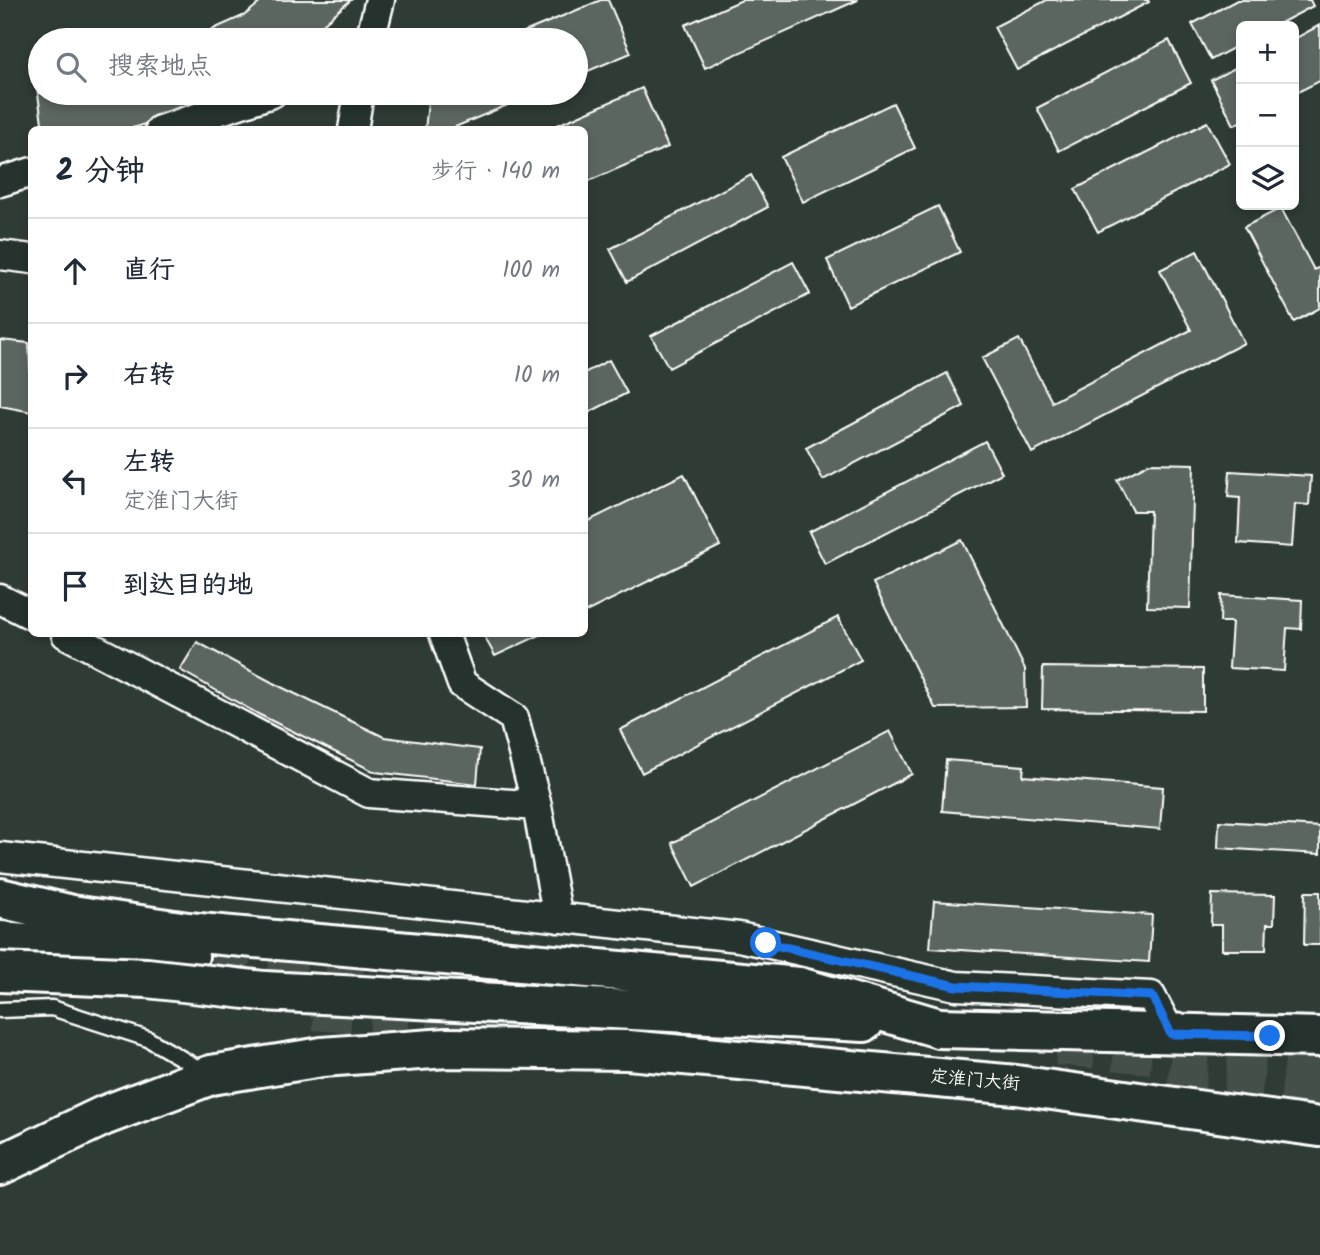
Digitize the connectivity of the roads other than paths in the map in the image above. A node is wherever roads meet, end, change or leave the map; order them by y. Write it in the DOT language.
graph roads {
  1 [pos="380,0"];
  2 [pos="373,28"];
  3 [pos="236,105"];
  4 [pos="357,105"];
  5 [pos="172,126"];
  6 [pos="354,126"];
  7 [pos="28,173"];
  8 [pos="0,182"];
  9 [pos="0,255"];
  10 [pos="28,259"];
  11 [pos="0,599"];
  12 [pos="28,613"];
  13 [pos="72,637"];
  14 [pos="445,637"];
  15 [pos="537,806"];
  16 [pos="0,857"];
  17 [pos="0,898"];
  18 [pos="558,918"];
  19 [pos="0,941"];
  20 [pos="0,972"];
  21 [pos="0,1010"];
  22 [pos="895,1024"];
  23 [pos="939,1028"];
  24 [pos="1171,1034"];
  25 [pos="1320,1037"];
  26 [pos="211,1075"];
  27 [pos="1320,1127"];
  28 [pos="0,1165"];
  1 -- 2 [label="street"];
  3 -- 5 [label="street"];
  4 -- 6 [label="street"];
  7 -- 8 [label="street"];
  9 -- 10 [label="street"];
  11 -- 12 [label="street"];
  13 -- 15 [label="street"];
  14 -- 15 [label="street"];
  15 -- 18 [label="street"];
  16 -- 18 [label="street"];
  17 -- 23 [label="main road"];
  18 -- 24 [label="street"];
  19 -- 22 [label="main road"];
  20 -- 22 [label="main road, bridge"];
  21 -- 26 [label="lane"];
  22 -- 23 [label="main road"];
  23 -- 24 [label="main road"];
  24 -- 25 [label="main road"];
  26 -- 27 [label="main road, 定淮门大街"];
  26 -- 28 [label="main road, 定淮门大街"];
}
